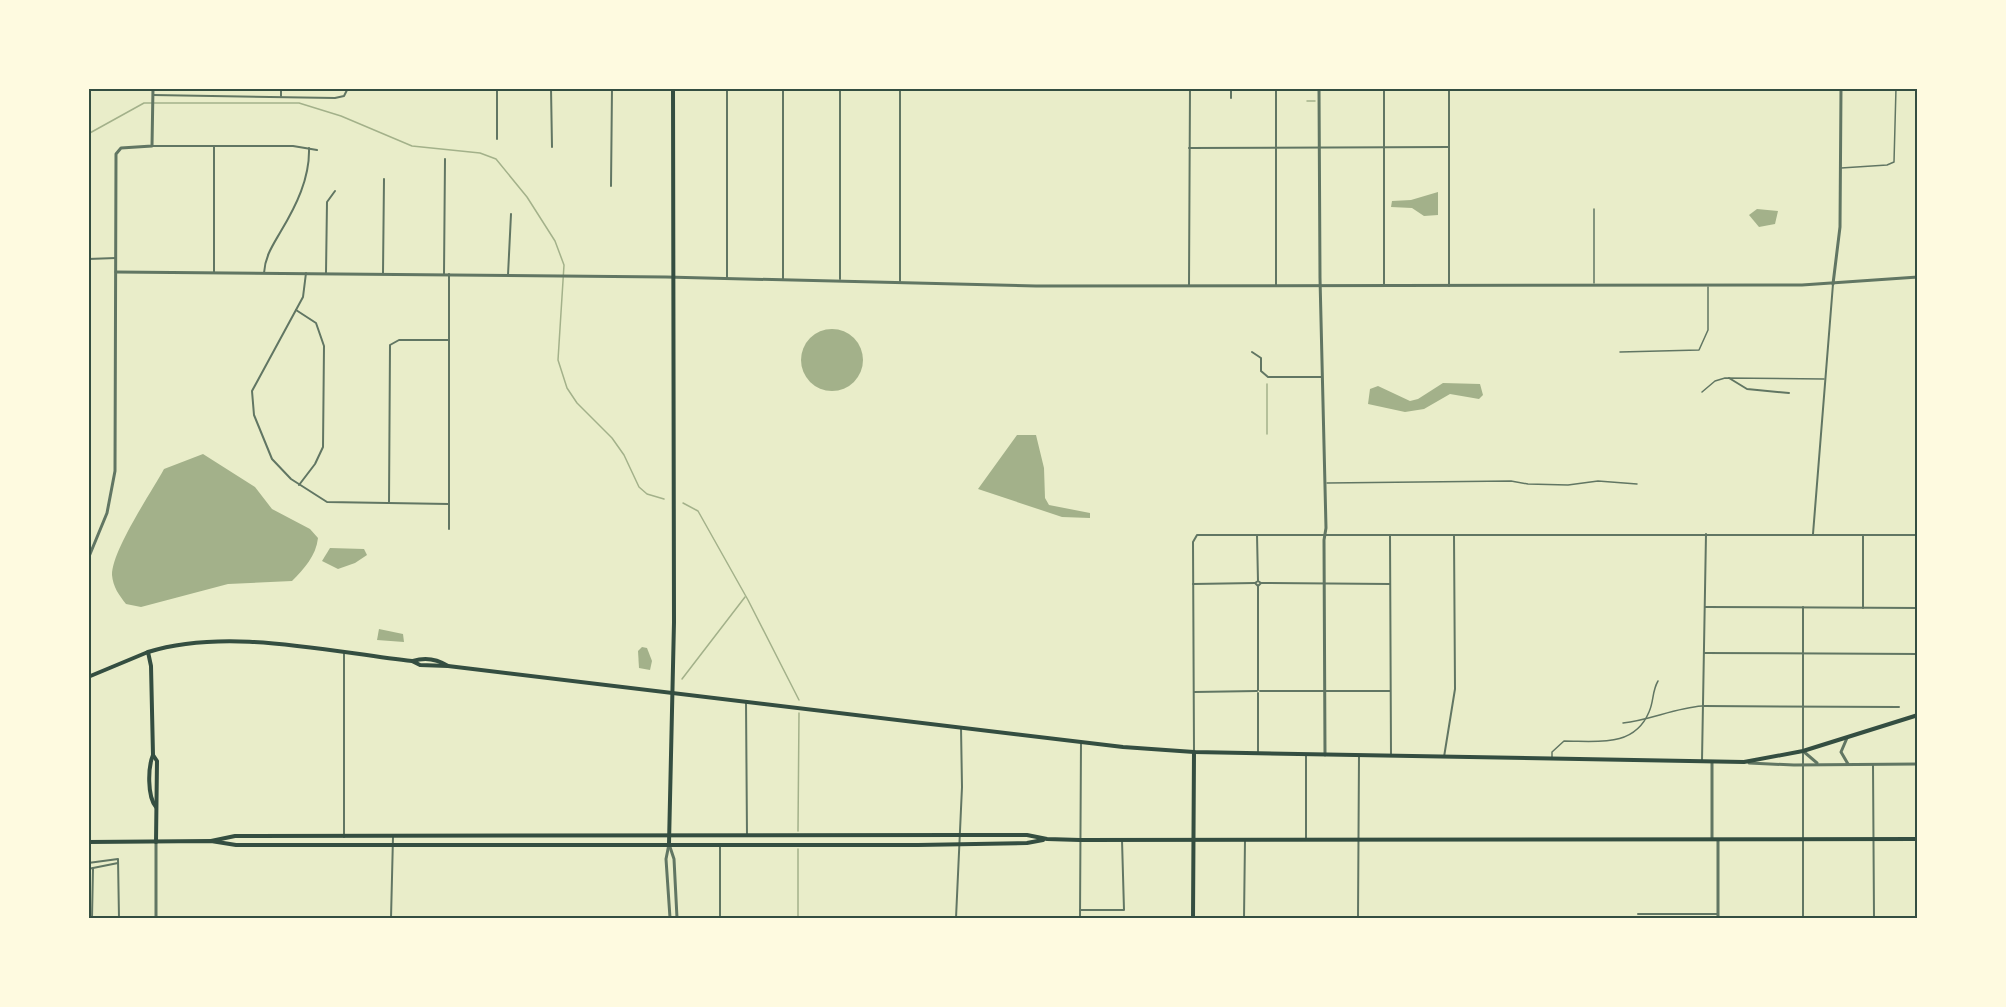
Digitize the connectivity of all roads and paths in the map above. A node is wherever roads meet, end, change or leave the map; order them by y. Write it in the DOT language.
graph roads {
  1 [pos="153,88"];
  2 [pos="281,88"];
  3 [pos="348,88"];
  4 [pos="497,88"];
  5 [pos="551,88"];
  6 [pos="612,88"];
  7 [pos="673,88"];
  8 [pos="727,88"];
  9 [pos="783,88"];
  10 [pos="840,88"];
  11 [pos="900,88"];
  12 [pos="1190,88"];
  13 [pos="1231,88"];
  14 [pos="1276,88"];
  15 [pos="1319,88"];
  16 [pos="1384,88"];
  17 [pos="1449,88"];
  18 [pos="1841,88"];
  19 [pos="1896,88"];
  20 [pos="281,96"];
  21 [pos="153,98"];
  22 [pos="1231,98"];
  23 [pos="498,139"];
  24 [pos="152,146"];
  25 [pos="214,146"];
  26 [pos="309,147"];
  27 [pos="552,147"];
  28 [pos="1276,147"];
  29 [pos="1320,147"];
  30 [pos="1384,147"];
  31 [pos="1449,147"];
  32 [pos="1189,148"];
  33 [pos="316,150"];
  34 [pos="445,159"];
  35 [pos="1841,168"];
  36 [pos="384,179"];
  37 [pos="611,186"];
  38 [pos="335,191"];
  39 [pos="1594,209"];
  40 [pos="511,214"];
  41 [pos="116,258"];
  42 [pos="88,259"];
  43 [pos="116,272"];
  44 [pos="214,273"];
  45 [pos="264,273"];
  46 [pos="306,273"];
  47 [pos="326,273"];
  48 [pos="384,273"];
  49 [pos="446,274"];
  50 [pos="508,275"];
  51 [pos="674,277"];
  52 [pos="1917,277"];
  53 [pos="727,278"];
  54 [pos="783,279"];
  55 [pos="840,279"];
  56 [pos="900,281"];
  57 [pos="1833,284"];
  58 [pos="1189,285"];
  59 [pos="1276,286"];
  60 [pos="1321,286"];
  61 [pos="1384,286"];
  62 [pos="1449,286"];
  63 [pos="1594,286"];
  64 [pos="1708,286"];
  65 [pos="296,310"];
  66 [pos="449,340"];
  67 [pos="1252,352"];
  68 [pos="1620,352"];
  69 [pos="1323,377"];
  70 [pos="1729,378"];
  71 [pos="1824,379"];
  72 [pos="1702,392"];
  73 [pos="1789,393"];
  74 [pos="1326,483"];
  75 [pos="299,484"];
  76 [pos="1637,484"];
  77 [pos="388,504"];
  78 [pos="449,504"];
  79 [pos="449,529"];
  80 [pos="1706,534"];
  81 [pos="1813,534"];
  82 [pos="1863,534"];
  83 [pos="1257,535"];
  84 [pos="1325,535"];
  85 [pos="1390,535"];
  86 [pos="1454,535"];
  87 [pos="1917,535"];
  88 [pos="88,559"];
  89 [pos="1258,583"];
  90 [pos="1193,584"];
  91 [pos="1324,584"];
  92 [pos="1390,584"];
  93 [pos="1705,607"];
  94 [pos="1803,607"];
  95 [pos="1863,608"];
  96 [pos="1917,608"];
  97 [pos="148,652"];
  98 [pos="1704,653"];
  99 [pos="1803,653"];
  100 [pos="345,654"];
  101 [pos="1917,654"];
  102 [pos="88,677"];
  103 [pos="1658,681"];
  104 [pos="1258,691"];
  105 [pos="1324,691"];
  106 [pos="1390,691"];
  107 [pos="673,692"];
  108 [pos="1194,692"];
  109 [pos="746,701"];
  110 [pos="1703,706"];
  111 [pos="1803,706"];
  112 [pos="1899,707"];
  113 [pos="1917,715"];
  114 [pos="1645,720"];
  115 [pos="1623,723"];
  116 [pos="961,727"];
  117 [pos="1847,738"];
  118 [pos="1082,742"];
  119 [pos="1194,752"];
  120 [pos="1803,752"];
  121 [pos="1258,753"];
  122 [pos="1306,754"];
  123 [pos="1324,755"];
  124 [pos="1359,755"];
  125 [pos="1391,756"];
  126 [pos="1444,757"];
  127 [pos="1552,759"];
  128 [pos="1744,762"];
  129 [pos="1702,763"];
  130 [pos="1712,763"];
  131 [pos="1818,764"];
  132 [pos="1848,764"];
  133 [pos="1917,764"];
  134 [pos="1803,765"];
  135 [pos="1873,765"];
  136 [pos="669,836"];
  137 [pos="747,836"];
  138 [pos="755,836"];
  139 [pos="843,836"];
  140 [pos="960,836"];
  141 [pos="257,837"];
  142 [pos="307,837"];
  143 [pos="344,837"];
  144 [pos="393,837"];
  145 [pos="1047,839"];
  146 [pos="1874,839"];
  147 [pos="1917,839"];
  148 [pos="1080,840"];
  149 [pos="1122,840"];
  150 [pos="1195,840"];
  151 [pos="1245,840"];
  152 [pos="1306,840"];
  153 [pos="1358,840"];
  154 [pos="1712,840"];
  155 [pos="1718,840"];
  156 [pos="1803,840"];
  157 [pos="210,841"];
  158 [pos="88,842"];
  159 [pos="156,842"];
  160 [pos="669,844"];
  161 [pos="720,844"];
  162 [pos="748,844"];
  163 [pos="843,844"];
  164 [pos="960,844"];
  165 [pos="249,845"];
  166 [pos="306,845"];
  167 [pos="393,845"];
  168 [pos="88,863"];
  169 [pos="118,863"];
  170 [pos="91,868"];
  171 [pos="1080,910"];
  172 [pos="1638,914"];
  173 [pos="1718,916"];
  174 [pos="92,918"];
  175 [pos="118,918"];
  176 [pos="156,918"];
  177 [pos="391,918"];
  178 [pos="670,918"];
  179 [pos="677,918"];
  180 [pos="720,918"];
  181 [pos="956,918"];
  182 [pos="1080,918"];
  183 [pos="1193,918"];
  184 [pos="1244,918"];
  185 [pos="1358,918"];
  186 [pos="1803,918"];
  187 [pos="1874,918"];
  1 -- 21 [label="street"];
  2 -- 20 [label="street"];
  3 -- 20 [label="street"];
  4 -- 23 [label="street"];
  5 -- 27 [label="street"];
  6 -- 37 [label="street"];
  7 -- 51 [label="main road"];
  8 -- 53 [label="street"];
  9 -- 54 [label="street"];
  10 -- 55 [label="street"];
  11 -- 56 [label="street"];
  12 -- 32 [label="street"];
  13 -- 22 [label="street"];
  14 -- 28 [label="street"];
  15 -- 29 [label="street"];
  16 -- 30 [label="street"];
  17 -- 31 [label="street"];
  18 -- 35 [label="street"];
  19 -- 35 [label="lane"];
  20 -- 21 [label="street"];
  21 -- 24 [label="street"];
  24 -- 25 [label="street"];
  24 -- 41 [label="street"];
  25 -- 26 [label="street"];
  25 -- 44 [label="street"];
  26 -- 33 [label="street"];
  26 -- 45 [label="street"];
  28 -- 29 [label="street"];
  28 -- 32 [label="street"];
  28 -- 59 [label="street"];
  29 -- 30 [label="street"];
  29 -- 60 [label="street"];
  30 -- 31 [label="street"];
  30 -- 61 [label="street"];
  31 -- 62 [label="street"];
  32 -- 58 [label="street"];
  34 -- 49 [label="street"];
  35 -- 57 [label="street"];
  36 -- 48 [label="street"];
  38 -- 47 [label="street"];
  39 -- 63 [label="lane"];
  40 -- 50 [label="street"];
  41 -- 42 [label="street"];
  41 -- 43 [label="street"];
  43 -- 44 [label="street"];
  43 -- 88 [label="street"];
  44 -- 45 [label="street"];
  45 -- 46 [label="street"];
  46 -- 47 [label="street"];
  46 -- 65 [label="street"];
  47 -- 48 [label="street"];
  48 -- 49 [label="street"];
  49 -- 50 [label="street"];
  49 -- 66 [label="street"];
  50 -- 51 [label="street"];
  51 -- 53 [label="street"];
  51 -- 107 [label="main road"];
  52 -- 57 [label="street"];
  53 -- 54 [label="street"];
  54 -- 55 [label="street"];
  55 -- 56 [label="street"];
  56 -- 58 [label="street"];
  57 -- 64 [label="street"];
  57 -- 71 [label="street"];
  58 -- 59 [label="street"];
  59 -- 60 [label="street"];
  60 -- 61 [label="street"];
  60 -- 69 [label="street"];
  61 -- 62 [label="street"];
  62 -- 63 [label="street"];
  63 -- 64 [label="street"];
  64 -- 68 [label="lane"];
  65 -- 75 [label="street"];
  65 -- 75 [label="street"];
  66 -- 77 [label="street"];
  66 -- 78 [label="street"];
  67 -- 69 [label="street"];
  69 -- 74 [label="street"];
  70 -- 71 [label="lane"];
  70 -- 72 [label="lane"];
  70 -- 73 [label="street"];
  71 -- 81 [label="street"];
  74 -- 76 [label="lane"];
  74 -- 84 [label="street"];
  75 -- 77 [label="street"];
  77 -- 78 [label="street"];
  78 -- 79 [label="street"];
  80 -- 81 [label="street"];
  80 -- 86 [label="street"];
  80 -- 93 [label="street"];
  81 -- 82 [label="street"];
  82 -- 87 [label="street"];
  82 -- 95 [label="street"];
  83 -- 84 [label="street"];
  83 -- 89 [label="street"];
  83 -- 90 [label="street"];
  84 -- 85 [label="street"];
  84 -- 91 [label="street"];
  85 -- 86 [label="street"];
  85 -- 92 [label="street"];
  86 -- 126 [label="street"];
  89 -- 90 [label="street"];
  89 -- 91 [label="street"];
  89 -- 104 [label="street"];
  90 -- 108 [label="street"];
  91 -- 92 [label="street"];
  91 -- 105 [label="street"];
  92 -- 106 [label="street"];
  93 -- 94 [label="street"];
  93 -- 98 [label="street"];
  94 -- 95 [label="street"];
  94 -- 99 [label="street"];
  95 -- 96 [label="street"];
  97 -- 100 [label="main road"];
  97 -- 102 [label="main road"];
  97 -- 159 [label="main road"];
  98 -- 99 [label="street"];
  98 -- 110 [label="street"];
  99 -- 101 [label="street"];
  99 -- 111 [label="street"];
  100 -- 107 [label="main road"];
  100 -- 143 [label="street"];
  103 -- 114 [label="lane"];
  104 -- 105 [label="street"];
  104 -- 108 [label="street"];
  104 -- 121 [label="street"];
  105 -- 106 [label="street"];
  105 -- 123 [label="street"];
  106 -- 125 [label="street"];
  107 -- 109 [label="main road"];
  107 -- 136 [label="main road"];
  108 -- 119 [label="street"];
  109 -- 116 [label="main road"];
  109 -- 137 [label="street"];
  110 -- 111 [label="street"];
  110 -- 114 [label="lane"];
  110 -- 129 [label="street"];
  111 -- 112 [label="street"];
  111 -- 120 [label="street"];
  113 -- 117 [label="main road"];
  114 -- 115 [label="lane"];
  114 -- 127 [label="lane"];
  116 -- 118 [label="main road"];
  116 -- 140 [label="street"];
  117 -- 120 [label="main road"];
  117 -- 132 [label="street"];
  118 -- 119 [label="main road"];
  118 -- 148 [label="street"];
  119 -- 121 [label="main road"];
  119 -- 150 [label="main road"];
  120 -- 128 [label="main road"];
  120 -- 131 [label="street"];
  120 -- 134 [label="street"];
  121 -- 122 [label="main road"];
  122 -- 123 [label="main road"];
  122 -- 152 [label="street"];
  123 -- 124 [label="main road"];
  124 -- 125 [label="main road"];
  124 -- 153 [label="street"];
  125 -- 126 [label="main road"];
  126 -- 127 [label="main road"];
  127 -- 129 [label="main road"];
  128 -- 130 [label="main road"];
  128 -- 134 [label="street"];
  129 -- 130 [label="main road"];
  130 -- 154 [label="street"];
  131 -- 132 [label="street"];
  131 -- 134 [label="street"];
  132 -- 135 [label="street"];
  133 -- 135 [label="street"];
  134 -- 156 [label="street"];
  135 -- 146 [label="street"];
  136 -- 137 [label="main road"];
  136 -- 144 [label="main road"];
  136 -- 160 [label="main road"];
  137 -- 138 [label="main road"];
  138 -- 139 [label="main road"];
  138 -- 162 [label="main road"];
  139 -- 140 [label="main road"];
  139 -- 163 [label="main road"];
  140 -- 145 [label="main road"];
  140 -- 164 [label="street"];
  141 -- 142 [label="main road"];
  141 -- 157 [label="main road"];
  141 -- 165 [label="main road"];
  142 -- 143 [label="main road"];
  142 -- 166 [label="main road"];
  143 -- 144 [label="main road"];
  144 -- 167 [label="street"];
  145 -- 148 [label="main road"];
  145 -- 164 [label="main road"];
  146 -- 147 [label="main road"];
  146 -- 156 [label="main road"];
  146 -- 187 [label="street"];
  148 -- 149 [label="main road"];
  148 -- 171 [label="street"];
  149 -- 150 [label="main road"];
  149 -- 171 [label="street"];
  150 -- 151 [label="main road"];
  150 -- 183 [label="main road"];
  151 -- 152 [label="main road"];
  151 -- 184 [label="street"];
  152 -- 153 [label="main road"];
  153 -- 154 [label="main road"];
  153 -- 185 [label="street"];
  154 -- 155 [label="main road"];
  155 -- 156 [label="main road"];
  155 -- 173 [label="street"];
  156 -- 186 [label="street"];
  157 -- 159 [label="main road"];
  157 -- 165 [label="main road"];
  158 -- 159 [label="main road"];
  159 -- 176 [label="street"];
  160 -- 161 [label="main road"];
  160 -- 167 [label="main road"];
  160 -- 178 [label="street"];
  160 -- 179 [label="street"];
  161 -- 162 [label="main road"];
  161 -- 180 [label="street"];
  162 -- 163 [label="main road"];
  163 -- 164 [label="main road"];
  164 -- 181 [label="street"];
  165 -- 166 [label="main road"];
  166 -- 167 [label="main road"];
  167 -- 177 [label="street"];
  168 -- 169 [label="street"];
  169 -- 170 [label="street"];
  169 -- 175 [label="street"];
  170 -- 174 [label="street"];
  171 -- 182 [label="street"];
  172 -- 173 [label="street"];
}
